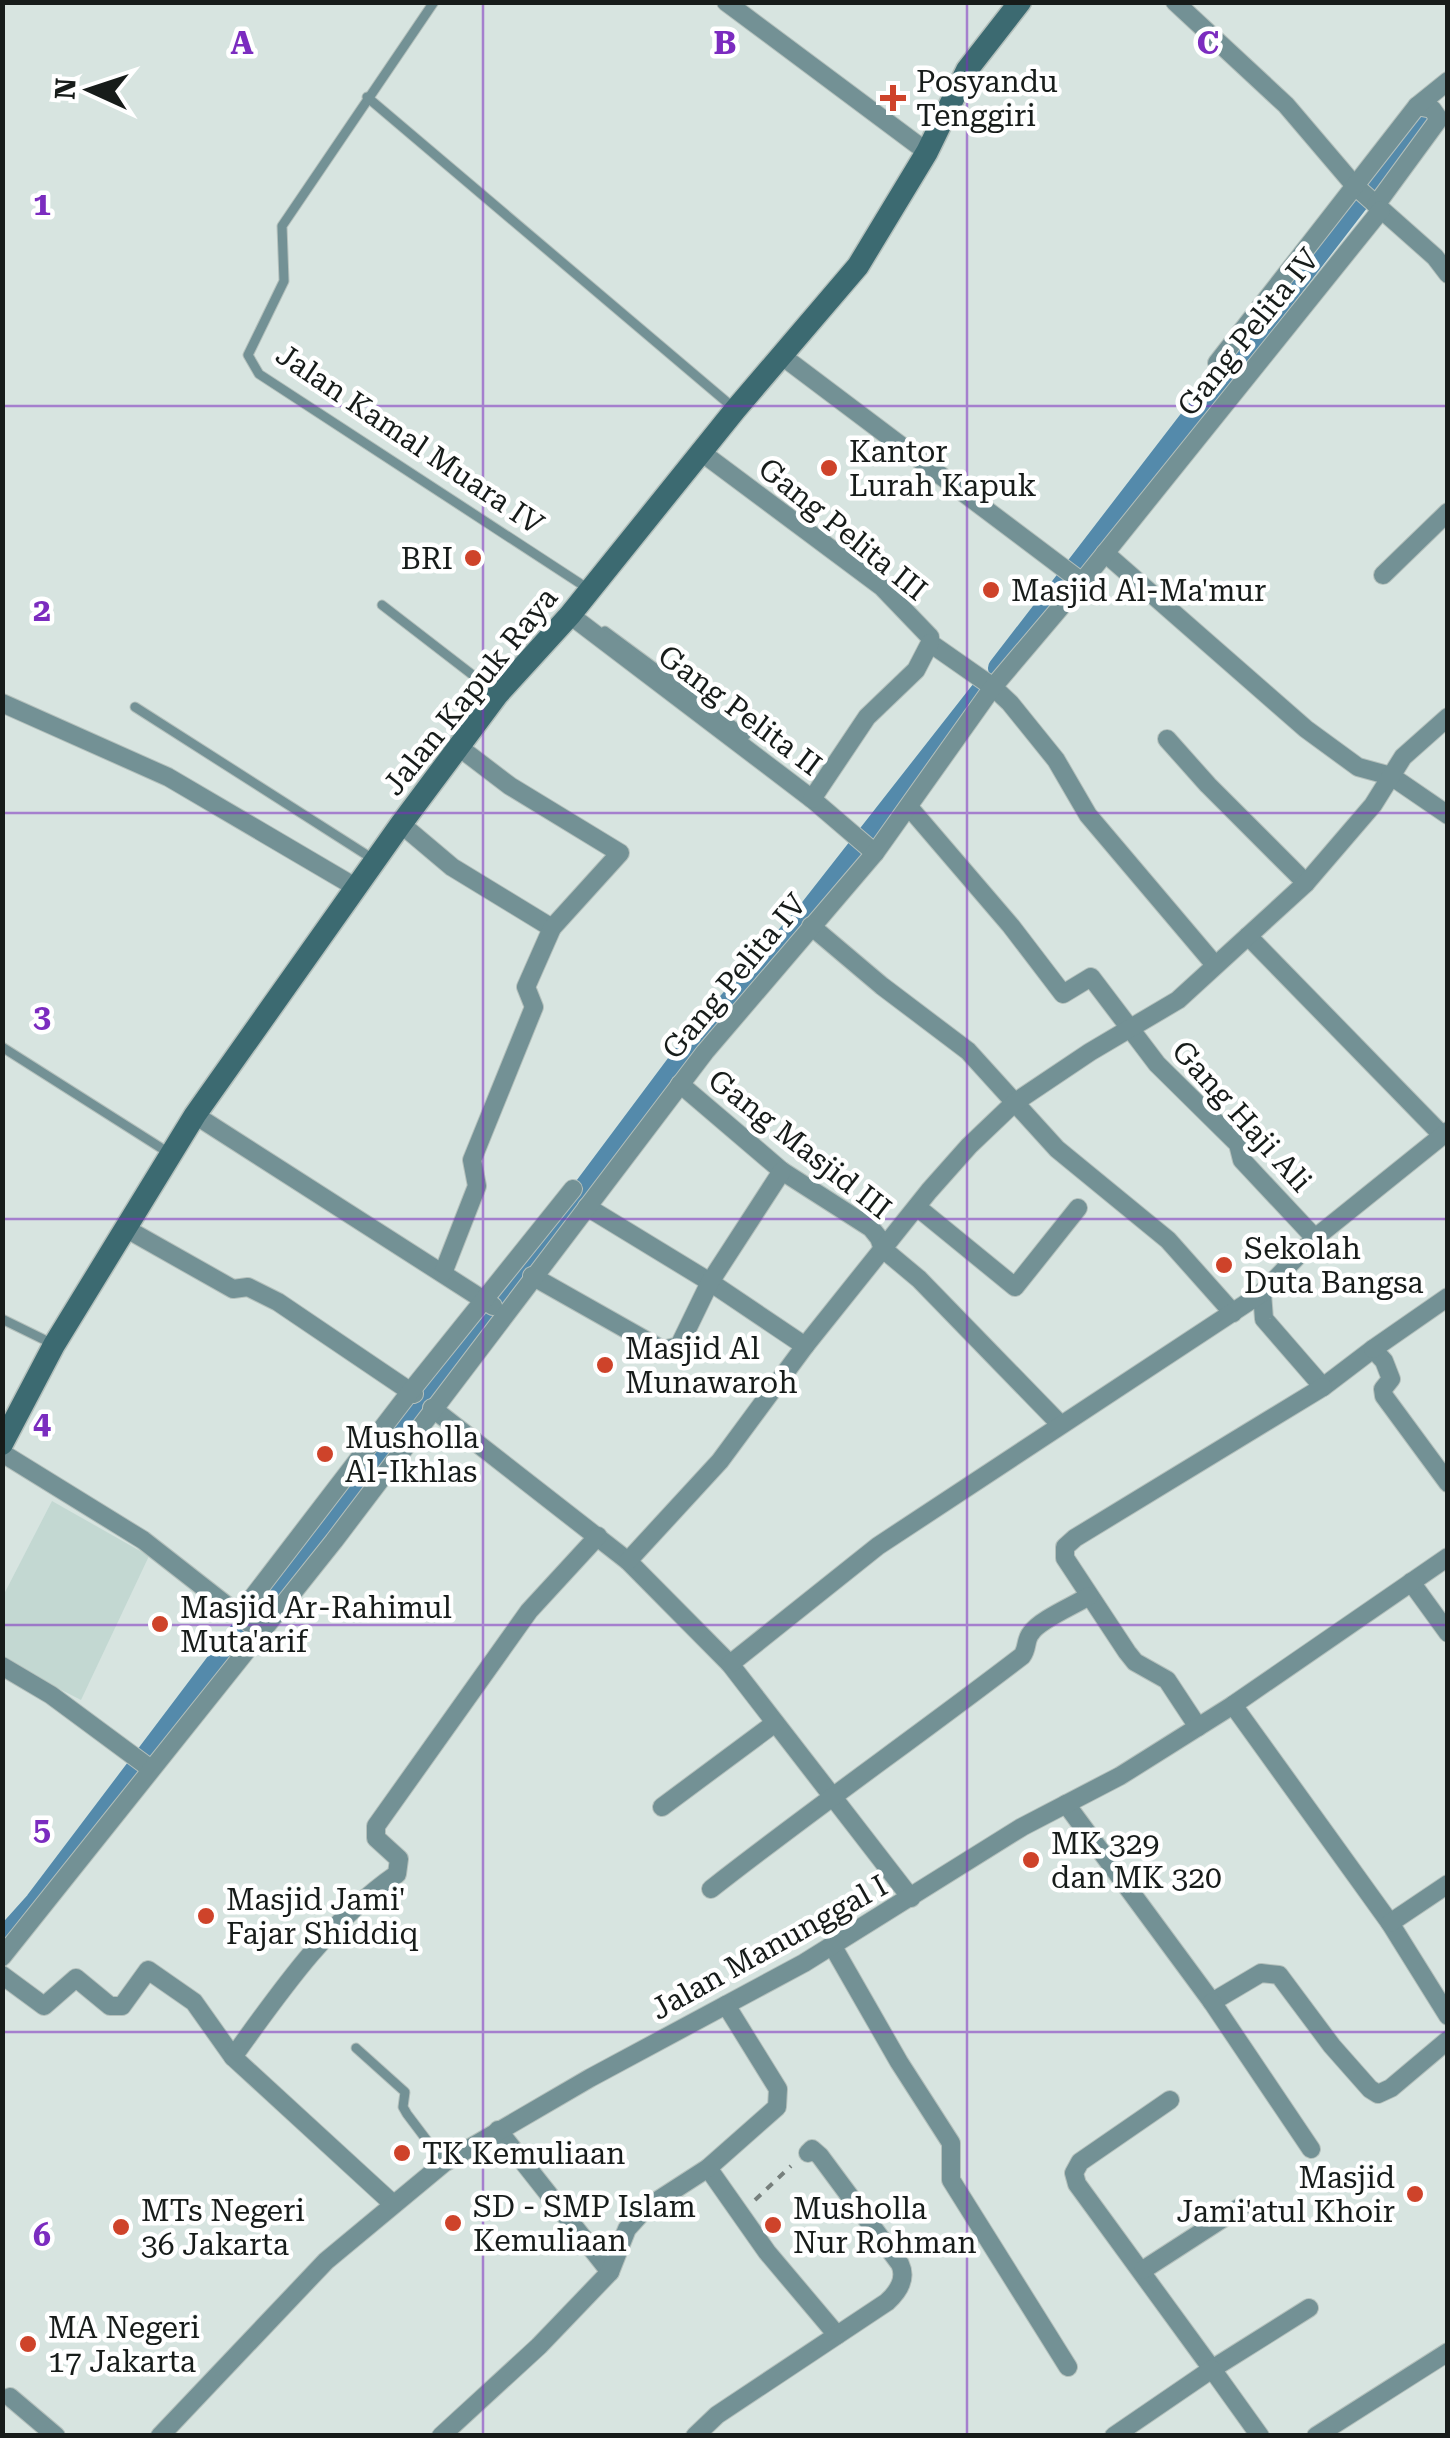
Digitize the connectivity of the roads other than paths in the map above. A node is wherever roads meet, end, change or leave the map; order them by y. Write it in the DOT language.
graph roads {
  1 [pos="434,2"];
  2 [pos="726,2"];
  3 [pos="1020,2"];
  4 [pos="1175,2"];
  5 [pos="1448,80"];
  6 [pos="367,97"];
  7 [pos="1418,106"];
  8 [pos="927,152"];
  9 [pos="1369,199"];
  10 [pos="1448,274"];
  11 [pos="782,356"];
  12 [pos="1217,363"];
  13 [pos="735,410"];
  14 [pos="701,452"];
  15 [pos="1448,512"];
  16 [pos="1105,553"];
  17 [pos="1382,576"];
  18 [pos="1080,580"];
  19 [pos="578,604"];
  20 [pos="382,606"];
  21 [pos="930,644"];
  22 [pos="989,684"];
  23 [pos="498,694"];
  24 [pos="2,703"];
  25 [pos="134,707"];
  26 [pos="1448,717"];
  27 [pos="746,734"];
  28 [pos="1167,739"];
  29 [pos="460,748"];
  30 [pos="1391,776"];
  31 [pos="812,799"];
  32 [pos="909,808"];
  33 [pos="1448,815"];
  34 [pos="401,824"];
  35 [pos="872,851"];
  36 [pos="377,861"];
  37 [pos="1306,883"];
  38 [pos="357,888"];
  39 [pos="811,926"];
  40 [pos="552,928"];
  41 [pos="1248,936"];
  42 [pos="1216,965"];
  43 [pos="1129,1030"];
  44 [pos="2,1048"];
  45 [pos="680,1084"];
  46 [pos="1014,1104"];
  47 [pos="195,1115"];
  48 [pos="1445,1134"];
  49 [pos="170,1154"];
  50 [pos="782,1171"];
  51 [pos="573,1188"];
  52 [pos="587,1207"];
  53 [pos="917,1207"];
  54 [pos="1078,1208"];
  55 [pos="125,1228"];
  56 [pos="1314,1238"];
  57 [pos="884,1249"];
  58 [pos="443,1273"];
  59 [pos="532,1276"];
  60 [pos="710,1282"];
  61 [pos="1262,1293"];
  62 [pos="1448,1296"];
  63 [pos="495,1307"];
  64 [pos="1233,1314"];
  65 [pos="2,1320"];
  66 [pos="54,1345"];
  67 [pos="805,1346"];
  68 [pos="1373,1349"];
  69 [pos="1324,1387"];
  70 [pos="412,1393"];
  71 [pos="432,1408"];
  72 [pos="1060,1424"];
  73 [pos="5,1433"];
  74 [pos="2,1453"];
  75 [pos="1448,1482"];
  76 [pos="312,1523"];
  77 [pos="598,1536"];
  78 [pos="332,1539"];
  79 [pos="1448,1557"];
  80 [pos="628,1561"];
  81 [pos="1411,1582"];
  82 [pos="1089,1596"];
  83 [pos="249,1623"];
  84 [pos="1448,1633"];
  85 [pos="730,1664"];
  86 [pos="2,1666"];
  87 [pos="1233,1705"];
  88 [pos="775,1722"];
  89 [pos="1198,1727"];
  90 [pos="144,1764"];
  91 [pos="832,1796"];
  92 [pos="1066,1804"];
  93 [pos="662,1807"];
  94 [pos="1448,1884"];
  95 [pos="711,1888"];
  96 [pos="911,1898"];
  97 [pos="1390,1923"];
  98 [pos="832,1945"];
  99 [pos="2,1957"];
  100 [pos="2,1975"];
  101 [pos="1212,2002"];
  102 [pos="726,2006"];
  103 [pos="1448,2016"];
  104 [pos="1448,2040"];
  105 [pos="356,2048"];
  106 [pos="234,2057"];
  107 [pos="1170,2100"];
  108 [pos="498,2130"];
  109 [pos="1312,2149"];
  110 [pos="808,2153"];
  111 [pos="444,2163"];
  112 [pos="708,2168"];
  113 [pos="392,2204"];
  114 [pos="1242,2206"];
  115 [pos="1143,2270"];
  116 [pos="610,2272"];
  117 [pos="1309,2308"];
  118 [pos="838,2336"];
  119 [pos="1448,2352"];
  120 [pos="1068,2367"];
  121 [pos="1212,2369"];
  122 [pos="10,2397"];
  123 [pos="56,2436"];
  124 [pos="160,2436"];
  125 [pos="441,2436"];
  126 [pos="695,2436"];
  127 [pos="1114,2436"];
  128 [pos="1260,2436"];
  129 [pos="1316,2436"];
  1 -- 6 [label="lane"];
  2 -- 8 [label="street"];
  3 -- 8 [label="main road, Jalan Kapuk Raya"];
  4 -- 9 [label="street"];
  5 -- 7 [label="street"];
  6 -- 13 [label="lane"];
  6 -- 19 [label="lane, Jalan Kamal Muara IV"];
  7 -- 9 [label="street"];
  7 -- 9 [label="street"];
  8 -- 11 [label="main road, Jalan Kapuk Raya"];
  9 -- 10 [label="street"];
  9 -- 12 [label="street"];
  9 -- 16 [label="street, Gang Pelita IV"];
  11 -- 13 [label="main road, Jalan Kapuk Raya"];
  11 -- 18 [label="street"];
  13 -- 14 [label="main road, Jalan Kapuk Raya"];
  14 -- 19 [label="main road, Jalan Kapuk Raya"];
  14 -- 21 [label="street, Gang Pelita III"];
  15 -- 17 [label="street"];
  16 -- 18 [label="street, Gang Pelita IV"];
  16 -- 30 [label="street"];
  18 -- 22 [label="street, Gang Pelita IV"];
  19 -- 23 [label="main road, Jalan Kapuk Raya"];
  19 -- 27 [label="lane"];
  19 -- 31 [label="street, Gang Pelita II"];
  20 -- 23 [label="lane"];
  21 -- 22 [label="street, Gang Pelita III"];
  21 -- 31 [label="street"];
  22 -- 32 [label="street, Gang Pelita IV"];
  22 -- 42 [label="street, Gang Pelita III"];
  23 -- 29 [label="main road, Jalan Kapuk Raya"];
  24 -- 38 [label="street"];
  25 -- 36 [label="lane"];
  26 -- 30 [label="street"];
  28 -- 37 [label="street"];
  29 -- 34 [label="main road, Jalan Kapuk Raya"];
  29 -- 40 [label="street"];
  30 -- 33 [label="street"];
  30 -- 37 [label="street"];
  31 -- 35 [label="street, Gang Pelita II"];
  32 -- 35 [label="street, Gang Pelita IV"];
  32 -- 43 [label="street, Gang Haji Ali"];
  34 -- 36 [label="main road, Jalan Kapuk Raya"];
  34 -- 40 [label="street"];
  35 -- 39 [label="street, Gang Pelita IV"];
  36 -- 38 [label="main road, Jalan Kapuk Raya"];
  37 -- 41 [label="street"];
  38 -- 47 [label="main road, Jalan Kapuk Raya"];
  39 -- 45 [label="street, Gang Pelita IV"];
  39 -- 46 [label="street"];
  40 -- 58 [label="street"];
  41 -- 42 [label="street"];
  41 -- 48 [label="street"];
  42 -- 43 [label="street"];
  43 -- 46 [label="street"];
  43 -- 56 [label="street, Gang Haji Ali"];
  44 -- 49 [label="lane"];
  45 -- 50 [label="street, Gang Masjid III"];
  45 -- 52 [label="street, Gang Pelita IV"];
  46 -- 53 [label="street"];
  46 -- 64 [label="street"];
  47 -- 49 [label="main road, Jalan Kapuk Raya"];
  47 -- 58 [label="street"];
  48 -- 56 [label="street"];
  49 -- 55 [label="main road, Jalan Kapuk Raya"];
  50 -- 57 [label="street, Gang Masjid III"];
  50 -- 60 [label="street"];
  51 -- 63 [label="street"];
  52 -- 59 [label="street, Gang Pelita IV"];
  52 -- 60 [label="street"];
  53 -- 54 [label="street"];
  53 -- 57 [label="street"];
  55 -- 66 [label="main road, Jalan Kapuk Raya"];
  55 -- 70 [label="street"];
  56 -- 61 [label="street"];
  57 -- 67 [label="street"];
  57 -- 72 [label="street, Gang Masjid III"];
  58 -- 63 [label="street"];
  59 -- 60 [label="street"];
  59 -- 63 [label="street, Gang Pelita IV"];
  60 -- 67 [label="street"];
  61 -- 64 [label="street"];
  61 -- 69 [label="street"];
  62 -- 68 [label="street"];
  63 -- 70 [label="street"];
  63 -- 71 [label="street, Gang Pelita IV"];
  64 -- 72 [label="street"];
  65 -- 66 [label="lane"];
  66 -- 73 [label="main road, Jalan Kapuk Raya"];
  67 -- 80 [label="street"];
  68 -- 69 [label="street"];
  68 -- 75 [label="street"];
  69 -- 82 [label="street"];
  70 -- 76 [label="street"];
  71 -- 77 [label="street"];
  71 -- 78 [label="street, Gang Pelita IV"];
  72 -- 85 [label="street"];
  74 -- 83 [label="street"];
  76 -- 78 [label="street"];
  76 -- 83 [label="street"];
  77 -- 80 [label="street"];
  77 -- 106 [label="street"];
  78 -- 83 [label="street, Gang Pelita IV"];
  79 -- 81 [label="street, Jalan Manunggal I"];
  80 -- 85 [label="street"];
  81 -- 84 [label="street"];
  81 -- 87 [label="street, Jalan Manunggal I"];
  82 -- 89 [label="street"];
  82 -- 91 [label="street"];
  83 -- 90 [label="street"];
  85 -- 88 [label="street"];
  86 -- 90 [label="street"];
  87 -- 89 [label="street, Jalan Manunggal I"];
  87 -- 97 [label="street"];
  88 -- 91 [label="street"];
  88 -- 93 [label="street"];
  89 -- 92 [label="street, Jalan Manunggal I"];
  90 -- 99 [label="street"];
  91 -- 95 [label="street"];
  91 -- 96 [label="street"];
  92 -- 96 [label="street, Jalan Manunggal I"];
  92 -- 101 [label="street"];
  94 -- 97 [label="street"];
  96 -- 98 [label="street, Jalan Manunggal I"];
  97 -- 103 [label="street"];
  98 -- 102 [label="street, Jalan Manunggal I"];
  98 -- 120 [label="street"];
  100 -- 106 [label="street"];
  101 -- 104 [label="street"];
  101 -- 109 [label="street"];
  102 -- 108 [label="street, Jalan Manunggal I"];
  102 -- 112 [label="street"];
  105 -- 111 [label="lane"];
  106 -- 113 [label="street"];
  107 -- 115 [label="street"];
  108 -- 111 [label="street, Jalan Manunggal I"];
  108 -- 116 [label="street"];
  110 -- 118 [label="street"];
  111 -- 113 [label="street, Jalan Manunggal I"];
  112 -- 116 [label="street"];
  112 -- 118 [label="street"];
  113 -- 124 [label="street, Jalan Manunggal I"];
  114 -- 115 [label="street"];
  115 -- 121 [label="street"];
  116 -- 125 [label="street"];
  117 -- 121 [label="street"];
  118 -- 126 [label="street"];
  119 -- 129 [label="street"];
  121 -- 127 [label="street"];
  121 -- 128 [label="street"];
  122 -- 123 [label="street"];
}
